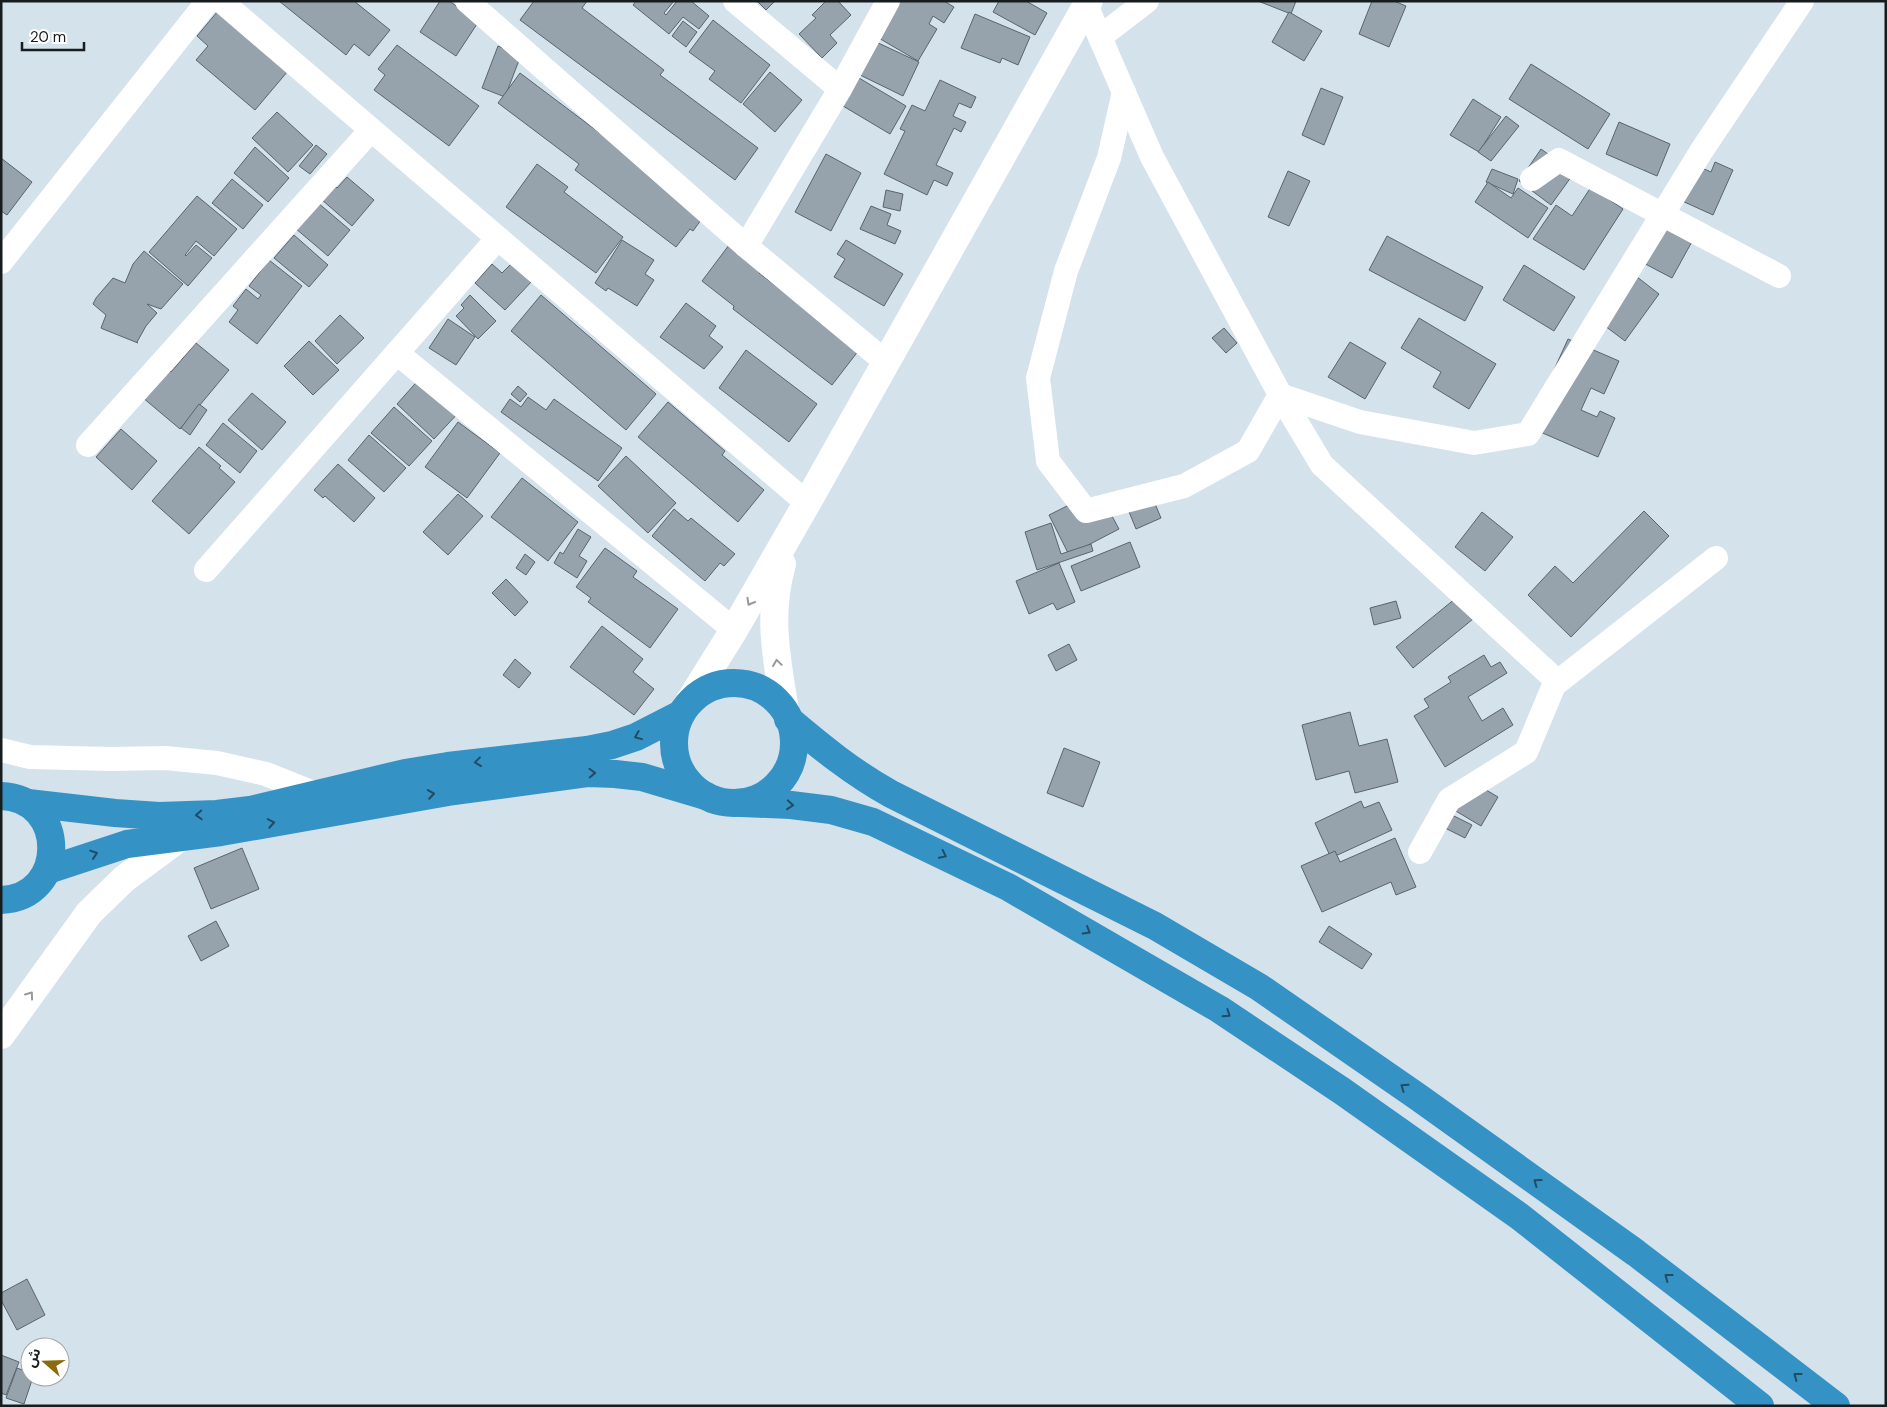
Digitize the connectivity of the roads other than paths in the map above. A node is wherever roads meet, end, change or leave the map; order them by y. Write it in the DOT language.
graph roads {
  1 [pos="208,1"];
  2 [pos="221,1"];
  3 [pos="467,1"];
  4 [pos="735,1"];
  5 [pos="888,1"];
  6 [pos="1146,1"];
  7 [pos="1802,1"];
  8 [pos="1088,3"];
  9 [pos="1100,37"];
  10 [pos="840,89"];
  11 [pos="1124,92"];
  12 [pos="371,130"];
  13 [pos="1532,179"];
  14 [pos="1663,214"];
  15 [pos="498,238"];
  16 [pos="746,246"];
  17 [pos="1,262"];
  18 [pos="1779,276"];
  19 [pos="397,353"];
  20 [pos="886,363"];
  21 [pos="1280,396"];
  22 [pos="88,445"];
  23 [pos="807,503"];
  24 [pos="792,529"];
  25 [pos="1716,558"];
  26 [pos="206,570"];
  27 [pos="734,630"];
  28 [pos="1558,682"];
  29 [pos="684,710"];
  30 [pos="786,715"];
  31 [pos="1,750"];
  32 [pos="316,794"];
  33 [pos="1,796"];
  34 [pos="706,796"];
  35 [pos="742,803"];
  36 [pos="28,804"];
  37 [pos="182,836"];
  38 [pos="1420,852"];
  39 [pos="48,870"];
  40 [pos="1,900"];
  41 [pos="1,1035"];
  42 [pos="1760,1406"];
  43 [pos="1836,1406"];
  1 -- 17 [label="street"];
  2 -- 12 [label="street"];
  3 -- 16 [label="street"];
  4 -- 10 [label="street"];
  5 -- 10 [label="street"];
  6 -- 9 [label="street"];
  7 -- 14 [label="street"];
  8 -- 9 [label="street"];
  8 -- 20 [label="street"];
  9 -- 11 [label="street"];
  10 -- 16 [label="street"];
  11 -- 21 [label="street"];
  11 -- 21 [label="street"];
  12 -- 15 [label="street"];
  12 -- 22 [label="street"];
  13 -- 14 [label="street"];
  14 -- 18 [label="street"];
  14 -- 21 [label="street"];
  15 -- 19 [label="street"];
  15 -- 23 [label="street"];
  16 -- 20 [label="street"];
  19 -- 26 [label="street"];
  19 -- 27 [label="street"];
  20 -- 23 [label="street"];
  21 -- 28 [label="street"];
  23 -- 24 [label="street"];
  24 -- 27 [label="street, one-way"];
  30 -- 24 [label="street, one-way"];
  25 -- 28 [label="street"];
  27 -- 29 [label="street"];
  28 -- 38 [label="street"];
  29 -- 30 [label="highway"];
  29 -- 32 [label="highway, one-way"];
  29 -- 34 [label="highway"];
  30 -- 35 [label="highway"];
  43 -- 30 [label="highway, one-way"];
  31 -- 32 [label="street"];
  32 -- 36 [label="highway, one-way"];
  33 -- 36 [label="highway"];
  34 -- 35 [label="highway"];
  37 -- 34 [label="highway, one-way"];
  35 -- 42 [label="highway, one-way"];
  36 -- 39 [label="highway"];
  39 -- 37 [label="highway, one-way"];
  41 -- 37 [label="street, one-way"];
  39 -- 40 [label="highway"];
}
